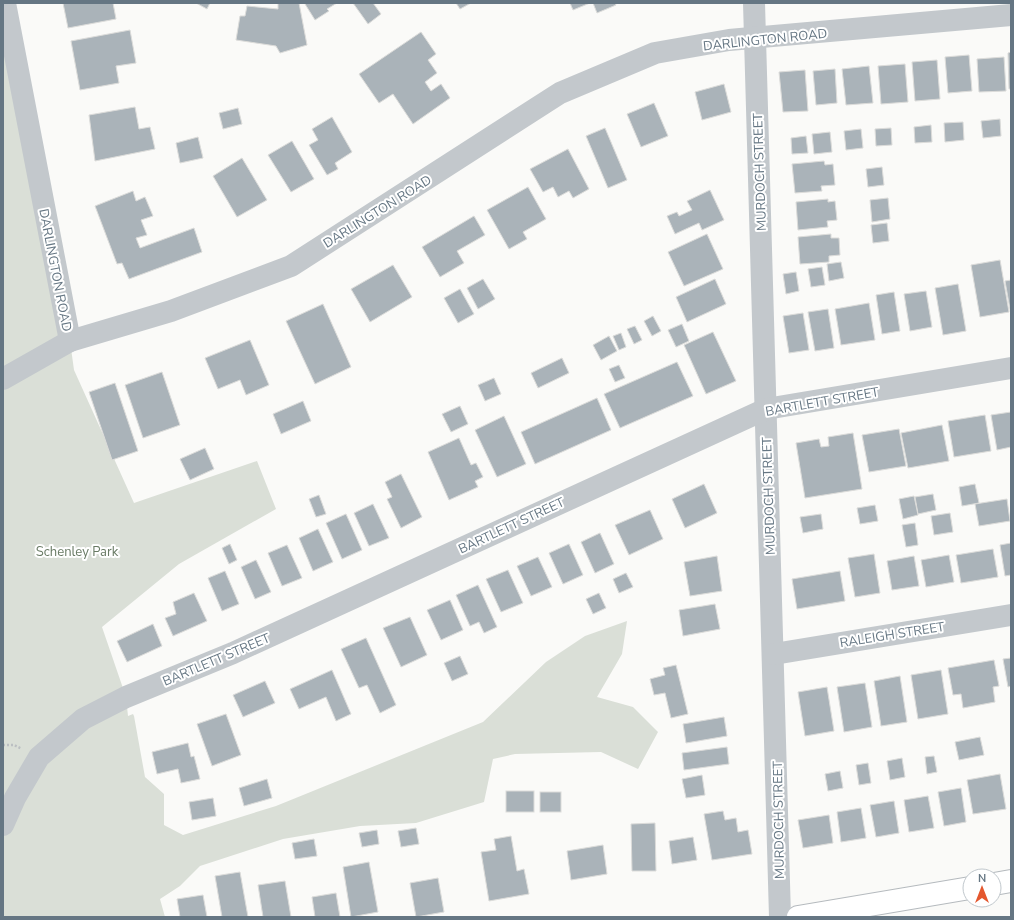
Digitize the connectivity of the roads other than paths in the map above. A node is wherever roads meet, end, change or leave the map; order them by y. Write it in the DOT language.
graph roads {
  1 [pos="5,3"];
  2 [pos="754,3"];
  3 [pos="1011,15"];
  4 [pos="755,38"];
  5 [pos="70,341"];
  6 [pos="1011,368"];
  7 [pos="3,379"];
  8 [pos="766,409"];
  9 [pos="1011,615"];
  10 [pos="774,654"];
  11 [pos="3,825"];
  12 [pos="962,889"];
  13 [pos="780,917"];
  14 [pos="798,917"];
  1 -- 5 [label="street, DARLINGTON ROAD"];
  2 -- 4 [label="street, MURDOCH STREET"];
  3 -- 4 [label="street, DARLINGTON ROAD"];
  4 -- 5 [label="street, DARLINGTON ROAD"];
  4 -- 8 [label="street, MURDOCH STREET"];
  5 -- 7 [label="street"];
  6 -- 8 [label="street, BARTLETT STREET"];
  8 -- 10 [label="street, MURDOCH STREET"];
  8 -- 11 [label="street, BARTLETT STREET"];
  9 -- 10 [label="street, RALEIGH STREET"];
  10 -- 13 [label="street, MURDOCH STREET"];
  12 -- 14 [label="main road"];
}
